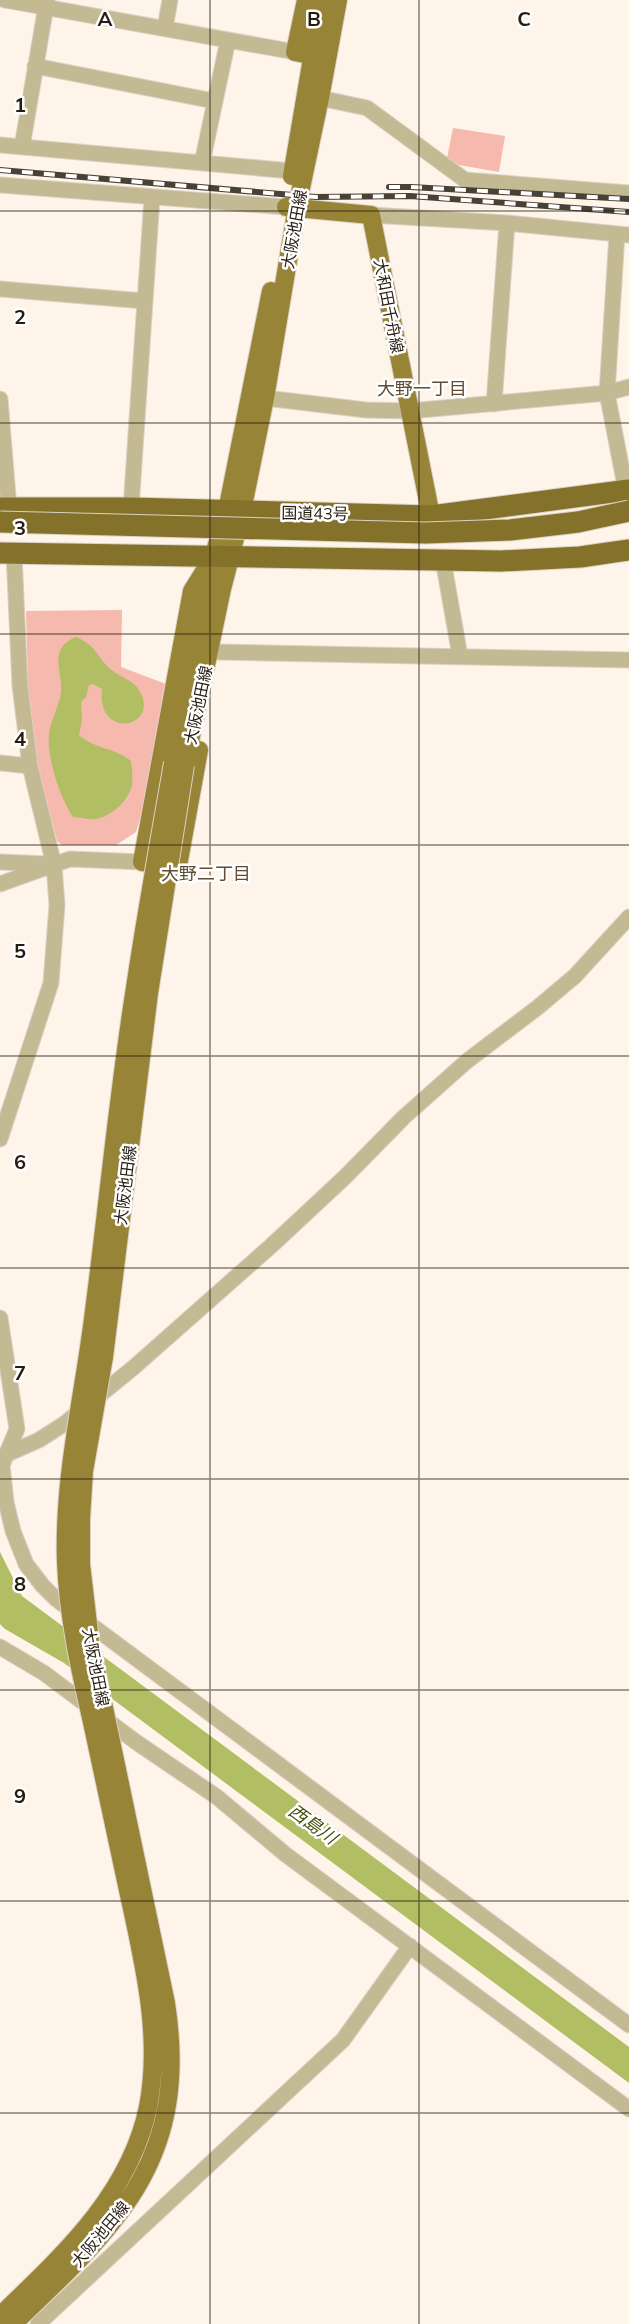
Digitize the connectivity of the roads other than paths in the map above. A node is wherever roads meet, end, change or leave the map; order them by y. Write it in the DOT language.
graph roads {
  1 [pos="5,0"];
  2 [pos="170,0"];
  3 [pos="306,0"];
  4 [pos="322,0"];
  5 [pos="338,0"];
  6 [pos="46,3"];
  7 [pos="165,28"];
  8 [pos="228,40"];
  9 [pos="311,56"];
  10 [pos="35,66"];
  11 [pos="320,99"];
  12 [pos="214,101"];
  13 [pos="0,145"];
  14 [pos="22,147"];
  15 [pos="202,163"];
  16 [pos="292,171"];
  17 [pos="0,185"];
  18 [pos="629,193"];
  19 [pos="152,198"];
  20 [pos="291,207"];
  21 [pos="371,215"];
  22 [pos="507,223"];
  23 [pos="623,234"];
  24 [pos="0,289"];
  25 [pos="144,301"];
  26 [pos="629,387"];
  27 [pos="607,393"];
  28 [pos="266,398"];
  29 [pos="0,399"];
  30 [pos="494,404"];
  31 [pos="410,411"];
  32 [pos="628,498"];
  33 [pos="131,508"];
  34 [pos="235,511"];
  35 [pos="3,513"];
  36 [pos="431,516"];
  37 [pos="629,526"];
  38 [pos="0,536"];
  39 [pos="629,540"];
  40 [pos="629,549"];
  41 [pos="7,554"];
  42 [pos="221,558"];
  43 [pos="443,560"];
  44 [pos="501,561"];
  45 [pos="222,589"];
  46 [pos="217,652"];
  47 [pos="460,656"];
  48 [pos="629,660"];
  49 [pos="0,763"];
  50 [pos="179,764"];
  51 [pos="30,766"];
  52 [pos="0,862"];
  53 [pos="142,862"];
  54 [pos="54,865"];
  55 [pos="0,884"];
  56 [pos="629,917"];
  57 [pos="0,1139"];
  58 [pos="0,1318"];
  59 [pos="3,1456"];
  60 [pos="0,1647"];
  61 [pos="410,1946"];
  62 [pos="629,2025"];
  63 [pos="629,2109"];
  64 [pos="0,2296"];
  65 [pos="0,2316"];
  66 [pos="13,2324"];
  67 [pos="21,2324"];
  68 [pos="38,2324"];
  1 -- 6 [label="street"];
  2 -- 7 [label="street"];
  3 -- 9 [label="main road"];
  4 -- 9 [label="main road, 大阪池田線"];
  5 -- 9 [label="main road, 大阪池田線"];
  6 -- 7 [label="street"];
  6 -- 10 [label="street"];
  7 -- 8 [label="street"];
  8 -- 9 [label="street"];
  8 -- 12 [label="street"];
  9 -- 11 [label="main road, 大阪池田線"];
  9 -- 16 [label="main road, 大阪池田線"];
  10 -- 12 [label="street"];
  10 -- 14 [label="street"];
  11 -- 18 [label="street"];
  11 -- 20 [label="main road, 大阪池田線"];
  12 -- 15 [label="street"];
  13 -- 14 [label="street"];
  14 -- 15 [label="street"];
  15 -- 16 [label="street"];
  16 -- 20 [label="main road, 大阪池田線"];
  17 -- 19 [label="street"];
  19 -- 20 [label="street"];
  19 -- 25 [label="street"];
  20 -- 21 [label="main road"];
  20 -- 28 [label="main road, 大阪池田線"];
  20 -- 34 [label="main road, 大阪池田線"];
  21 -- 22 [label="street"];
  21 -- 31 [label="main road, 大和田千舟線"];
  22 -- 23 [label="street"];
  22 -- 30 [label="street"];
  23 -- 27 [label="street"];
  24 -- 25 [label="street"];
  25 -- 33 [label="street"];
  26 -- 27 [label="street"];
  27 -- 30 [label="street"];
  27 -- 32 [label="street"];
  28 -- 31 [label="street"];
  28 -- 34 [label="main road, 大阪池田線"];
  29 -- 35 [label="street"];
  30 -- 31 [label="street"];
  31 -- 36 [label="main road, 大和田千舟線"];
  32 -- 35 [label="highway, 国道43号, bridge"];
  32 -- 36 [label="highway, 国道43号"];
  32 -- 36 [label="highway"];
  33 -- 34 [label="highway, 国道43号"];
  33 -- 35 [label="highway, 国道43号"];
  34 -- 36 [label="highway, 国道43号"];
  34 -- 42 [label="main road, 大阪池田線"];
  37 -- 38 [label="highway, 国道43号"];
  39 -- 44 [label="highway"];
  40 -- 44 [label="highway"];
  41 -- 42 [label="highway"];
  41 -- 51 [label="street"];
  42 -- 43 [label="highway"];
  42 -- 45 [label="main road, 大阪池田線"];
  42 -- 50 [label="main road, 大阪池田線"];
  42 -- 53 [label="main road"];
  43 -- 44 [label="highway"];
  43 -- 47 [label="street"];
  45 -- 46 [label="main road"];
  45 -- 50 [label="main road, 大阪池田線"];
  46 -- 47 [label="street"];
  46 -- 53 [label="main road"];
  47 -- 48 [label="street"];
  49 -- 51 [label="street"];
  50 -- 65 [label="main road, 大阪池田線, bridge"];
  50 -- 66 [label="main road, 大阪池田線, bridge"];
  51 -- 54 [label="street"];
  52 -- 54 [label="street"];
  53 -- 54 [label="street"];
  54 -- 55 [label="street"];
  54 -- 57 [label="street"];
  56 -- 59 [label="street"];
  58 -- 59 [label="street"];
  59 -- 62 [label="street"];
  60 -- 61 [label="street"];
  61 -- 63 [label="street"];
  61 -- 68 [label="street"];
  64 -- 67 [label="street"];
}
